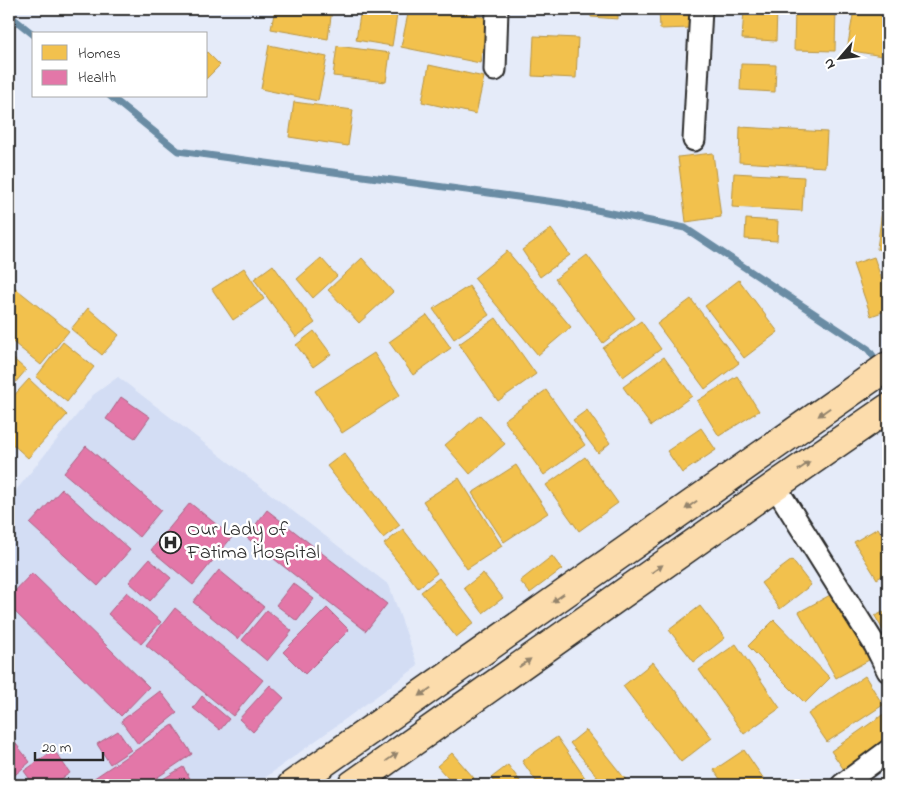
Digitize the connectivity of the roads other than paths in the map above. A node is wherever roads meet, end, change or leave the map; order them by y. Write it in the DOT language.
graph roads {
  1 [pos="497,9"];
  2 [pos="702,9"];
  3 [pos="494,70"];
  4 [pos="694,140"];
  5 [pos="888,366"];
  6 [pos="884,411"];
  7 [pos="775,486"];
  8 [pos="888,671"];
  9 [pos="888,751"];
  10 [pos="292,785"];
  11 [pos="352,785"];
  12 [pos="842,785"];
  1 -- 3 [label="street"];
  2 -- 4 [label="street"];
  5 -- 10 [label="main road, one-way"];
  7 -- 6 [label="main road, one-way"];
  7 -- 8 [label="street"];
  11 -- 7 [label="main road, one-way"];
  9 -- 12 [label="street"];
}
